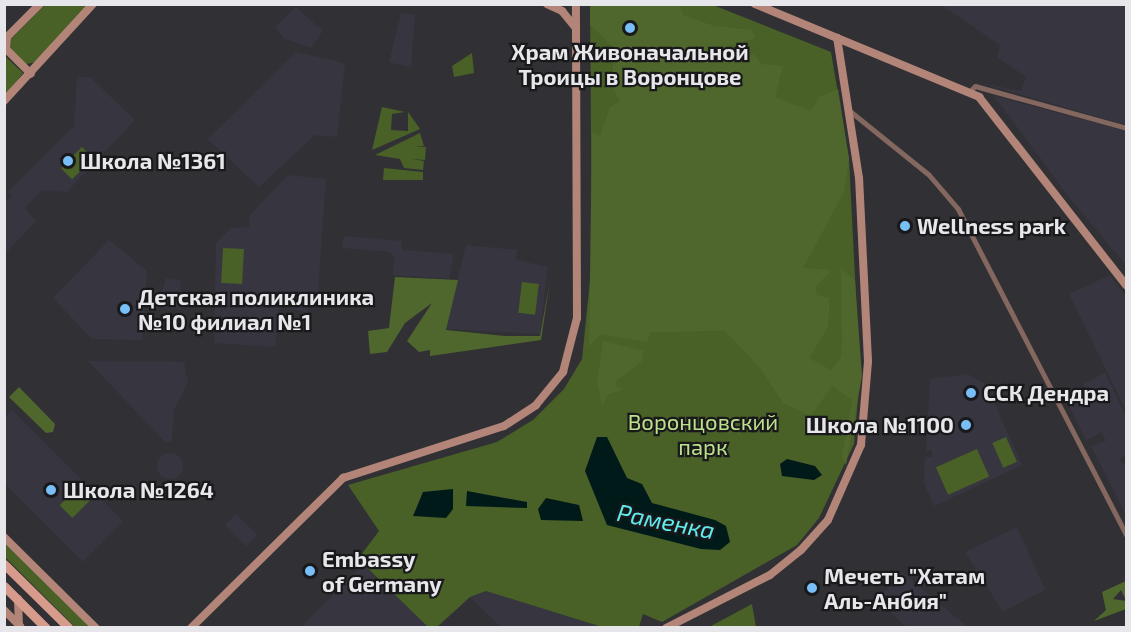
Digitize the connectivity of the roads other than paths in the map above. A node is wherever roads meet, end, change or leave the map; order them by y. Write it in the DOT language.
graph roads {
  1 [pos="93,4"];
  2 [pos="575,4"];
  3 [pos="755,4"];
  4 [pos="550,5"];
  5 [pos="36,6"];
  6 [pos="578,32"];
  7 [pos="837,38"];
  8 [pos="6,39"];
  9 [pos="857,46"];
  10 [pos="840,57"];
  11 [pos="31,74"];
  12 [pos="970,91"];
  13 [pos="4,101"];
  14 [pos="851,112"];
  15 [pos="1126,128"];
  16 [pos="1126,285"];
  17 [pos="1126,535"];
  18 [pos="4,537"];
  19 [pos="4,564"];
  20 [pos="4,586"];
  21 [pos="18,599"];
  22 [pos="4,610"];
  23 [pos="690,616"];
  24 [pos="20,627"];
  25 [pos="46,627"];
  26 [pos="69,627"];
  27 [pos="96,627"];
  28 [pos="191,627"];
  29 [pos="666,627"];
  30 [pos="678,627"];
  1 -- 11 [label="street"];
  2 -- 4 [label="street"];
  2 -- 6 [label="street"];
  3 -- 7 [label="street"];
  4 -- 6 [label="street"];
  5 -- 8 [label="street"];
  6 -- 28 [label="street"];
  7 -- 9 [label="street"];
  7 -- 10 [label="street"];
  8 -- 11 [label="street"];
  9 -- 10 [label="street"];
  9 -- 12 [label="street"];
  10 -- 14 [label="street"];
  11 -- 13 [label="street"];
  12 -- 15 [label="street"];
  12 -- 16 [label="street"];
  14 -- 17 [label="street"];
  14 -- 23 [label="street"];
  18 -- 27 [label="street"];
  19 -- 26 [label="main road"];
  20 -- 21 [label="main road"];
  21 -- 24 [label="street"];
  21 -- 25 [label="main road"];
  22 -- 24 [label="street"];
  23 -- 29 [label="street"];
  23 -- 30 [label="street"];
}
